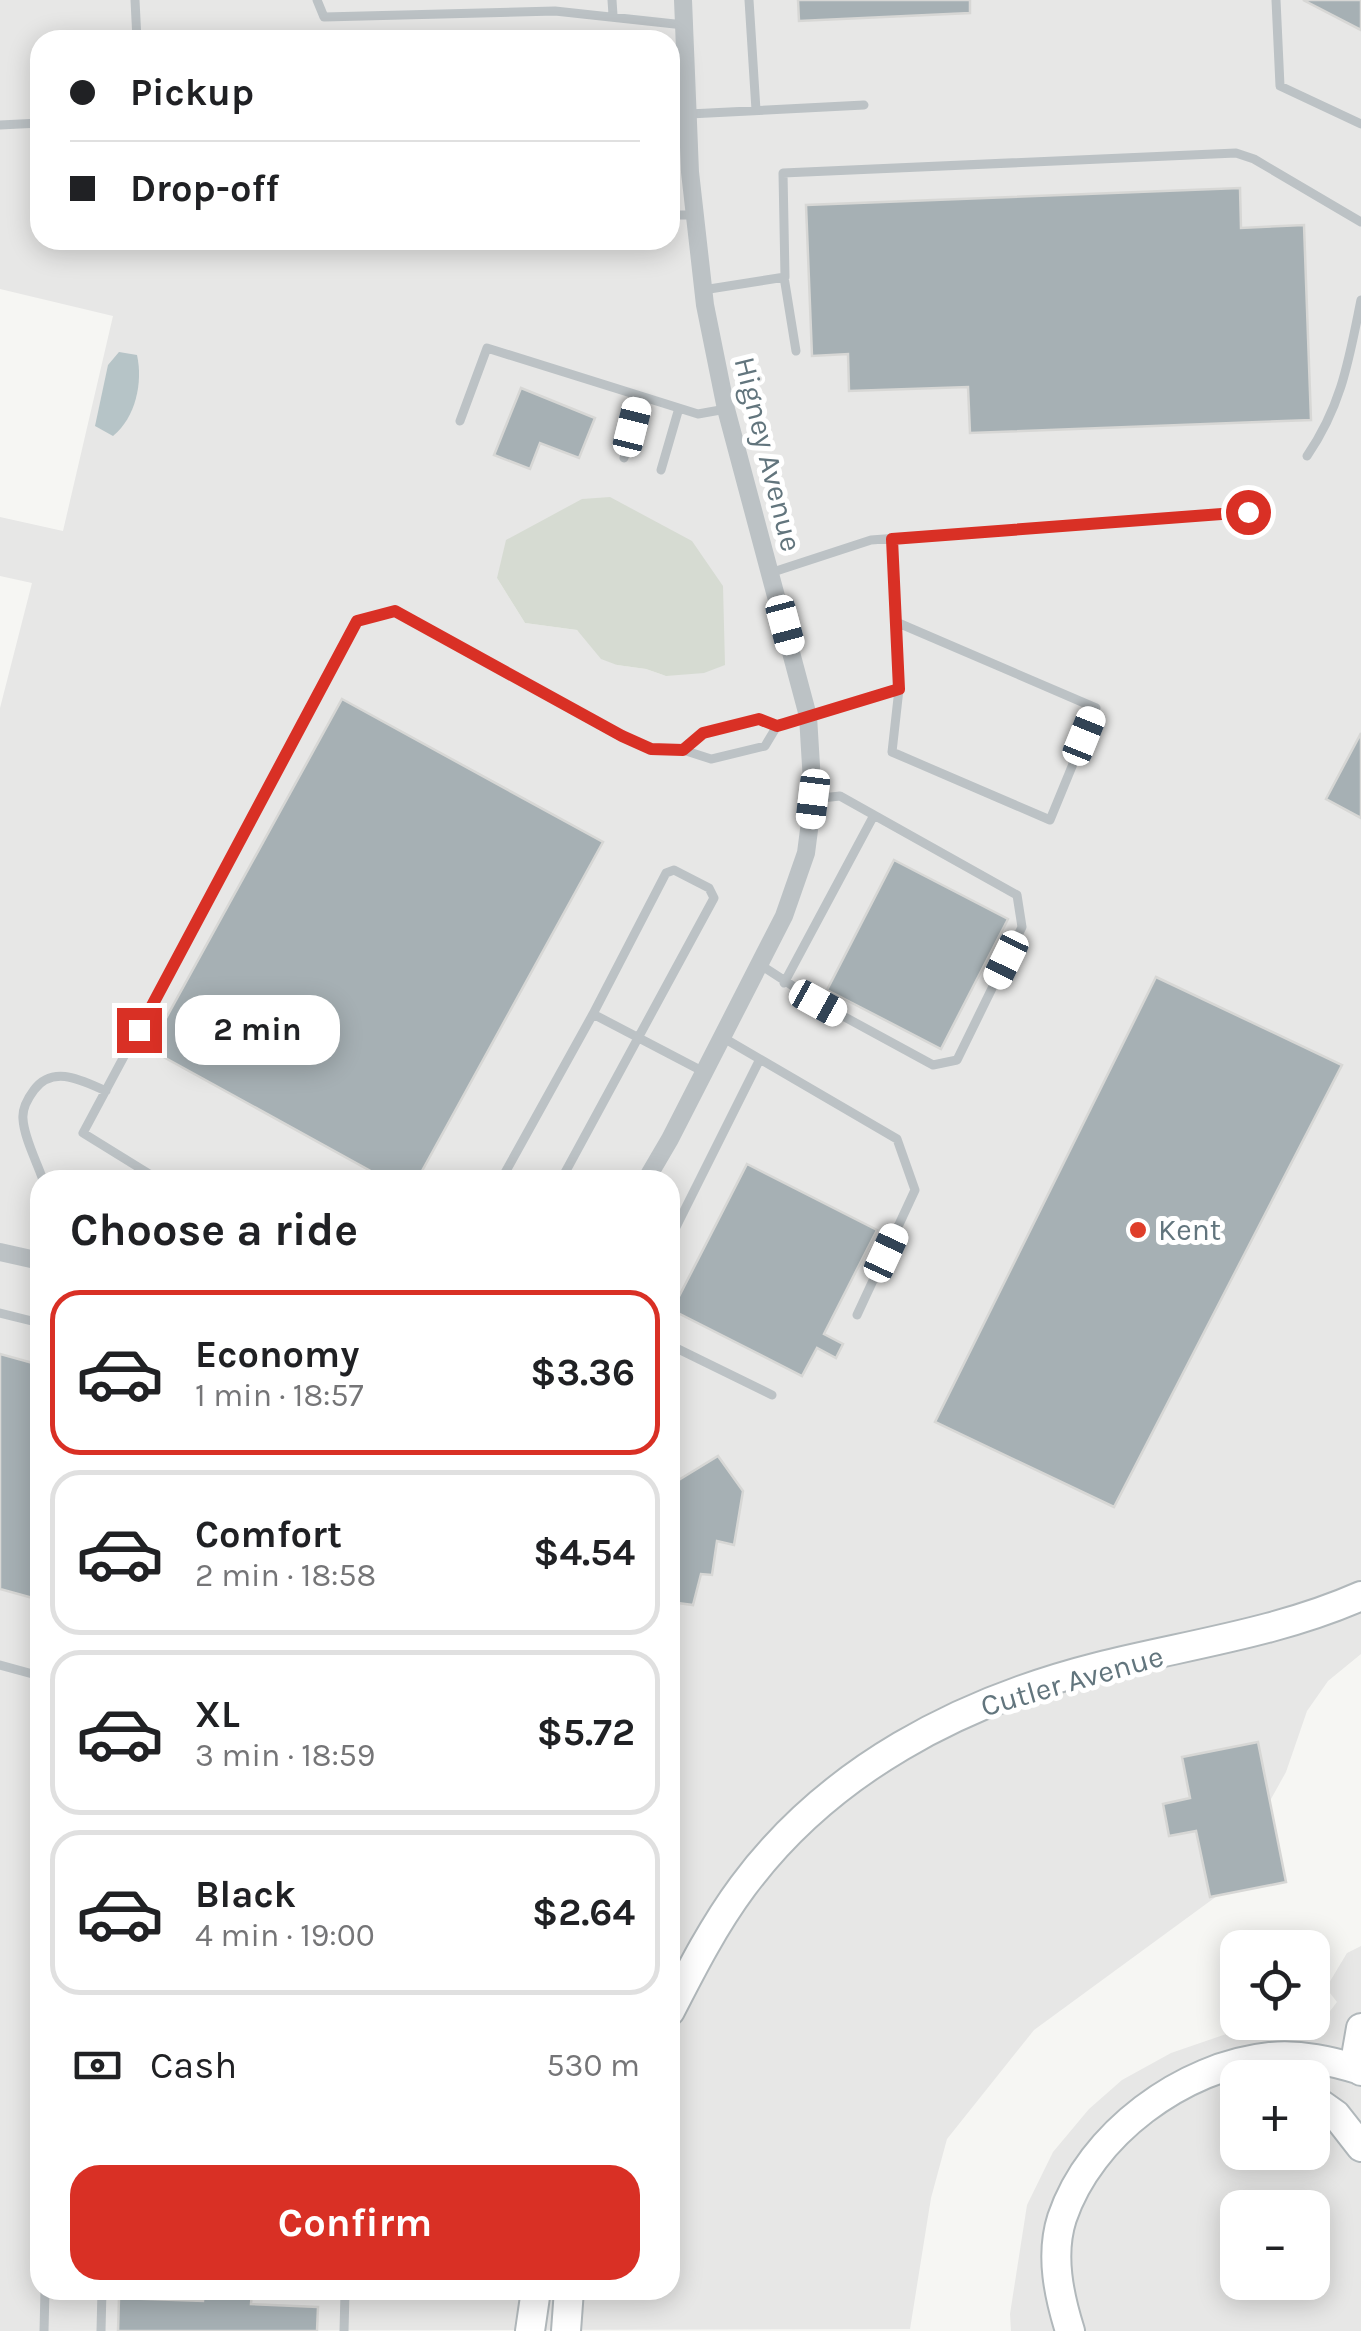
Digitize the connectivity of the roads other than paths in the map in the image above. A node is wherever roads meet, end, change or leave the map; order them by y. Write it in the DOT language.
graph roads {
  1 [pos="136,0"];
  2 [pos="317,0"];
  3 [pos="612,0"];
  4 [pos="683,0"];
  5 [pos="750,0"];
  6 [pos="1276,0"];
  7 [pos="613,16"];
  8 [pos="684,26"];
  9 [pos="137,30"];
  10 [pos="864,105"];
  11 [pos="756,110"];
  12 [pos="686,114"];
  13 [pos="30,124"];
  14 [pos="1361,124"];
  15 [pos="0,125"];
  16 [pos="680,216"];
  17 [pos="694,216"];
  18 [pos="1361,222"];
  19 [pos="784,278"];
  20 [pos="703,290"];
  21 [pos="1361,300"];
  22 [pos="796,351"];
  23 [pos="640,396"];
  24 [pos="679,408"];
  25 [pos="726,408"];
  26 [pos="460,420"];
  27 [pos="1307,456"];
  28 [pos="624,458"];
  29 [pos="661,470"];
  30 [pos="1248,512"];
  31 [pos="892,539"];
  32 [pos="770,573"];
  33 [pos="896,622"];
  34 [pos="899,689"];
  35 [pos="808,716"];
  36 [pos="777,726"];
  37 [pos="683,750"];
  38 [pos="813,799"];
  39 [pos="874,815"];
  40 [pos="759,964"];
  41 [pos="784,983"];
  42 [pos="593,1014"];
  43 [pos="722,1037"];
  44 [pos="640,1039"];
  45 [pos="760,1059"];
  46 [pos="704,1072"];
  47 [pos="106,1090"];
  48 [pos="40,1170"];
  49 [pos="142,1170"];
  50 [pos="507,1170"];
  51 [pos="567,1170"];
  52 [pos="651,1170"];
  53 [pos="680,1219"];
  54 [pos="0,1252"];
  55 [pos="30,1259"];
  56 [pos="0,1312"];
  57 [pos="857,1315"];
  58 [pos="30,1320"];
  59 [pos="680,1350"];
  60 [pos="772,1395"];
  61 [pos="1361,1596"];
  62 [pos="0,1666"];
  63 [pos="30,1674"];
  64 [pos="680,1991"];
  65 [pos="1361,2028"];
  66 [pos="1361,2070"];
  67 [pos="1220,2083"];
  68 [pos="1183,2086"];
  69 [pos="1330,2111"];
  70 [pos="1361,2147"];
  71 [pos="46,2300"];
  72 [pos="102,2300"];
  73 [pos="348,2300"];
  74 [pos="535,2300"];
  75 [pos="568,2300"];
  76 [pos="44,2331"];
  77 [pos="101,2331"];
  78 [pos="344,2331"];
  79 [pos="530,2331"];
  80 [pos="566,2331"];
  81 [pos="1070,2331"];
  1 -- 9 [label="lane"];
  2 -- 7 [label="lane"];
  3 -- 7 [label="lane"];
  4 -- 8 [label="street, Higney Avenue"];
  5 -- 11 [label="lane"];
  6 -- 14 [label="lane"];
  7 -- 8 [label="lane"];
  8 -- 12 [label="street, Higney Avenue"];
  10 -- 11 [label="lane"];
  11 -- 12 [label="lane"];
  12 -- 17 [label="street, Higney Avenue"];
  13 -- 15 [label="lane"];
  16 -- 17 [label="lane"];
  17 -- 20 [label="street, Higney Avenue"];
  18 -- 19 [label="lane"];
  19 -- 20 [label="lane"];
  19 -- 22 [label="lane"];
  20 -- 25 [label="street, Higney Avenue"];
  21 -- 27 [label="lane"];
  23 -- 24 [label="lane"];
  23 -- 26 [label="lane"];
  23 -- 28 [label="lane"];
  24 -- 25 [label="lane"];
  24 -- 29 [label="lane"];
  25 -- 32 [label="street, Higney Avenue"];
  30 -- 31 [label="lane"];
  31 -- 32 [label="lane"];
  31 -- 33 [label="lane"];
  32 -- 35 [label="street, Higney Avenue"];
  33 -- 34 [label="lane"];
  33 -- 34 [label="lane"];
  34 -- 35 [label="lane"];
  35 -- 36 [label="lane"];
  35 -- 38 [label="street, Higney Avenue"];
  36 -- 37 [label="lane"];
  36 -- 37 [label="lane"];
  37 -- 47 [label="lane"];
  38 -- 39 [label="lane"];
  38 -- 40 [label="street, Higney Avenue"];
  39 -- 41 [label="lane"];
  39 -- 41 [label="lane"];
  40 -- 41 [label="lane"];
  40 -- 43 [label="street, Higney Avenue"];
  42 -- 44 [label="lane"];
  42 -- 44 [label="lane"];
  42 -- 50 [label="lane"];
  43 -- 45 [label="lane"];
  43 -- 46 [label="street, Higney Avenue"];
  44 -- 46 [label="lane"];
  44 -- 51 [label="lane"];
  45 -- 53 [label="lane"];
  45 -- 57 [label="lane"];
  46 -- 52 [label="street, Higney Avenue"];
  47 -- 48 [label="lane"];
  47 -- 49 [label="lane"];
  54 -- 55 [label="street"];
  56 -- 58 [label="lane"];
  59 -- 60 [label="lane"];
  61 -- 64 [label="street, Cutler Avenue"];
  62 -- 63 [label="lane"];
  65 -- 66 [label="street"];
  66 -- 68 [label="street"];
  67 -- 68 [label="street"];
  68 -- 81 [label="street"];
  69 -- 70 [label="street"];
  71 -- 76 [label="lane"];
  72 -- 77 [label="lane"];
  73 -- 78 [label="lane"];
  74 -- 79 [label="street"];
  75 -- 80 [label="street"];
}
